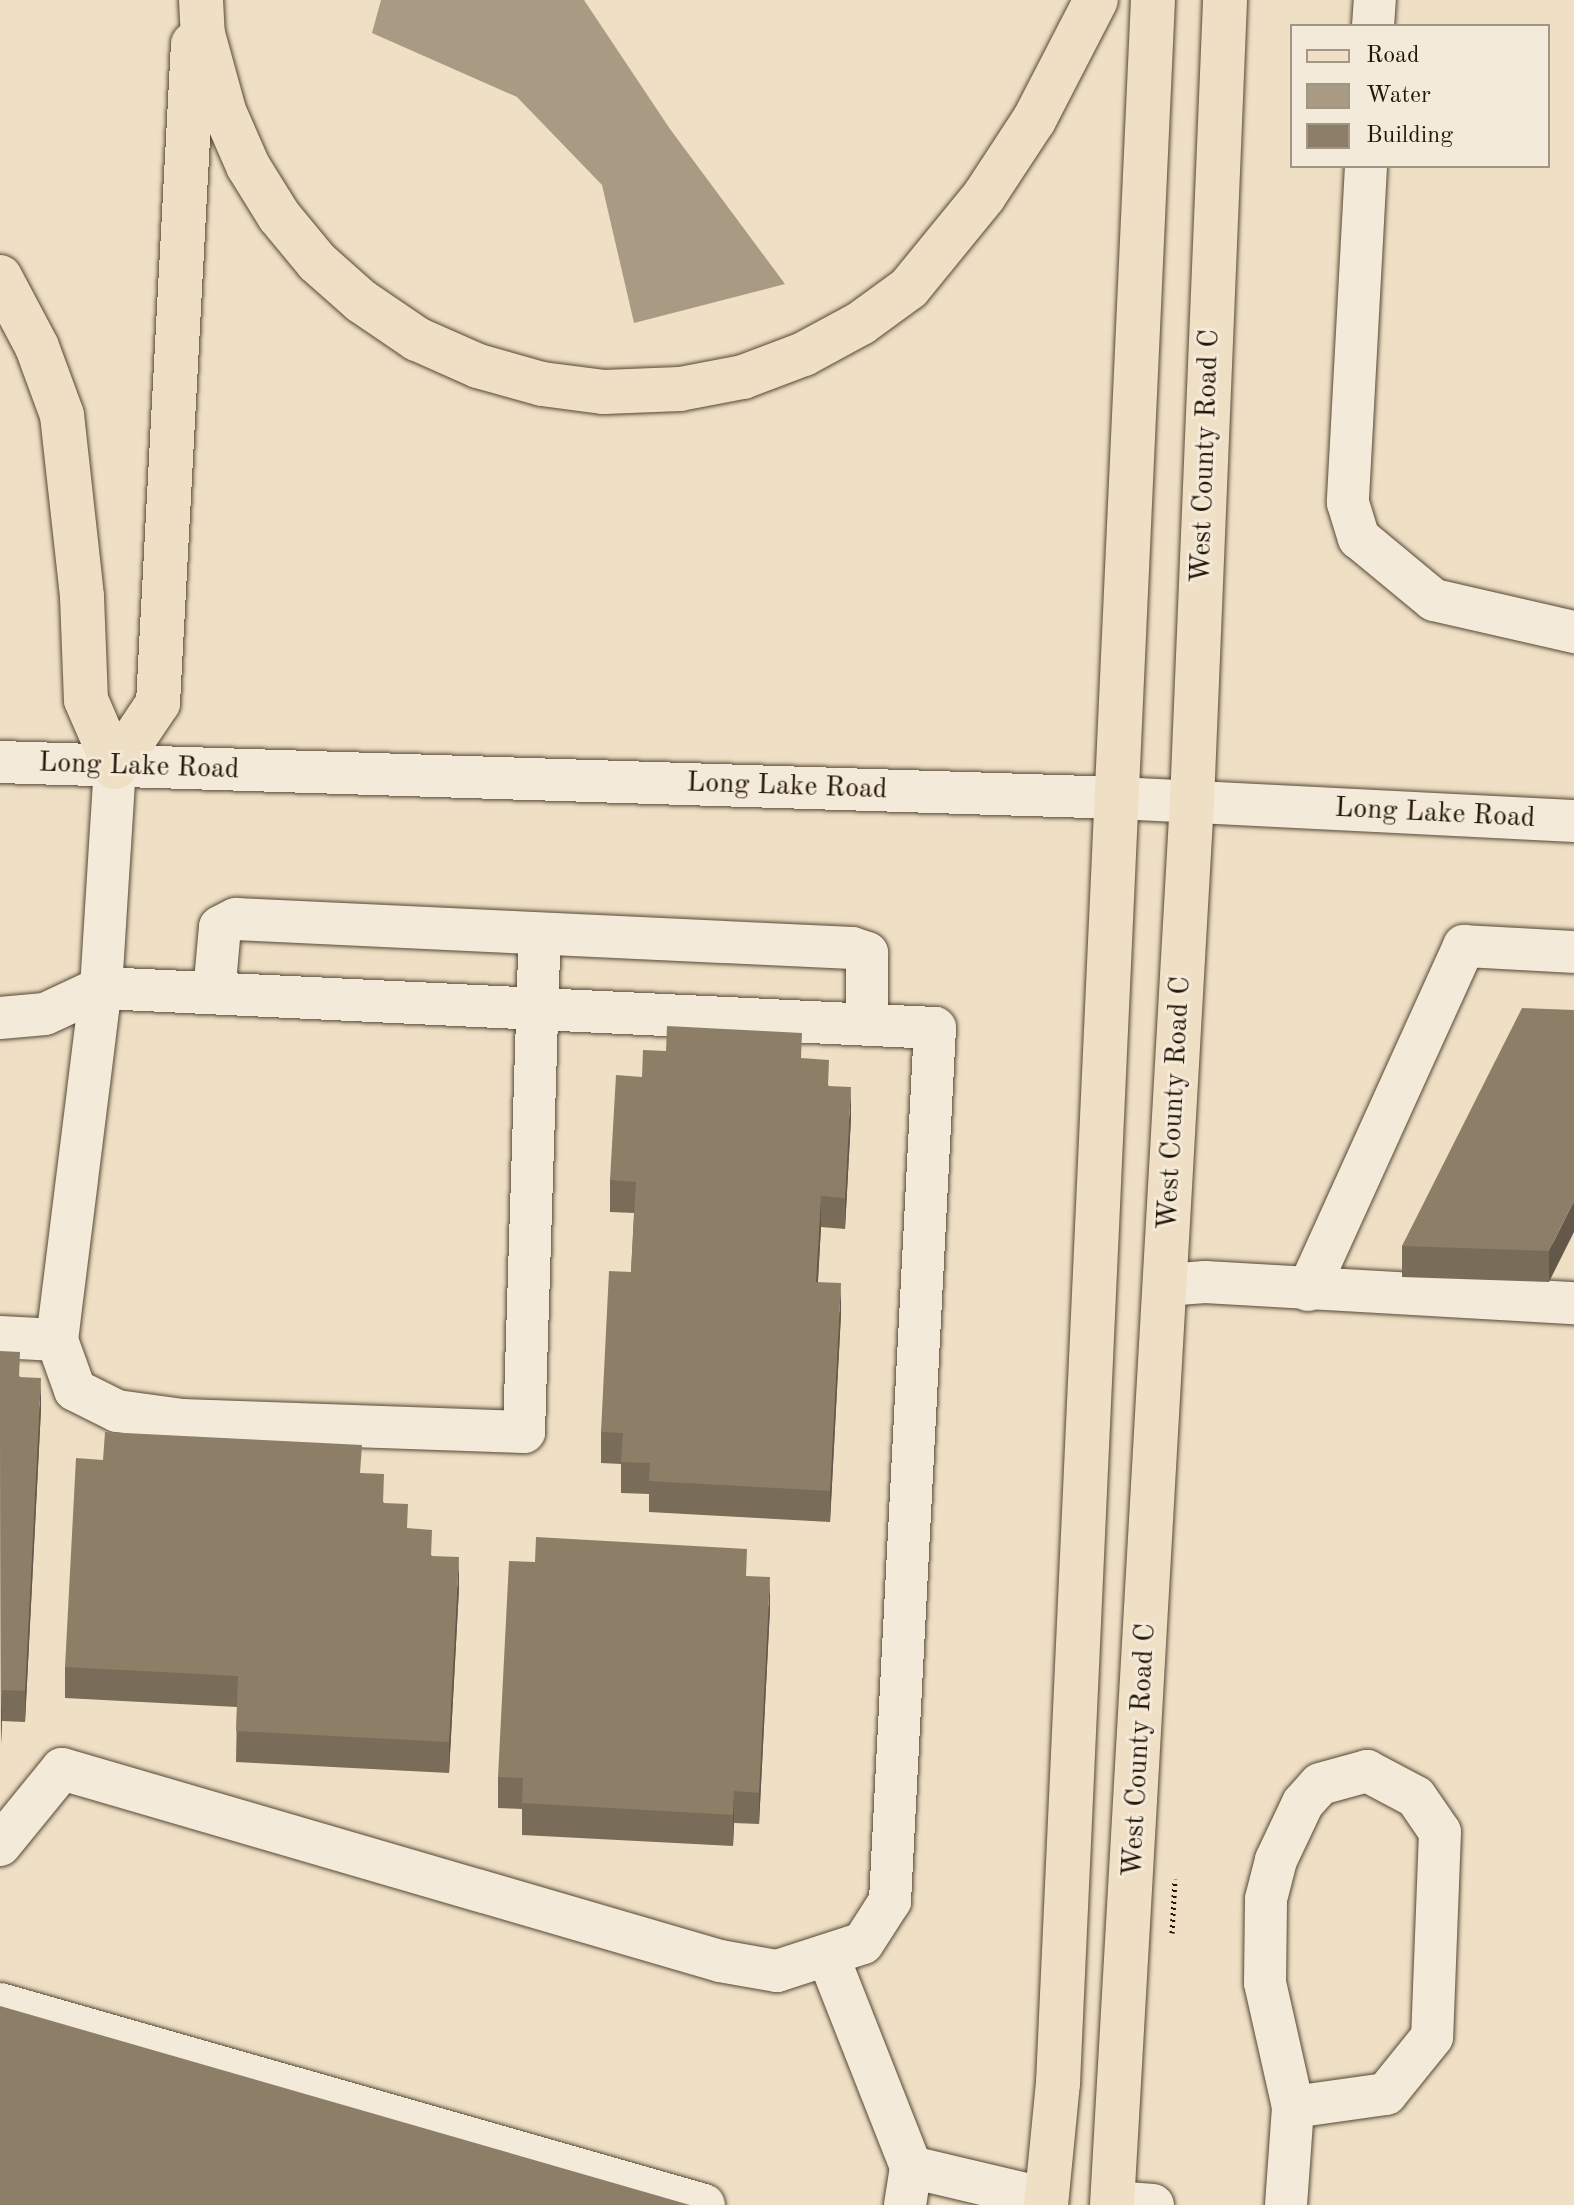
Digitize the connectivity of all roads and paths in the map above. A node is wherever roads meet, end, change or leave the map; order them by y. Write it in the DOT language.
graph roads {
  1 [pos="198,0"];
  2 [pos="1096,0"];
  3 [pos="1153,0"];
  4 [pos="1225,0"];
  5 [pos="1375,0"];
  6 [pos="1373,24"];
  7 [pos="1366,168"];
  8 [pos="0,277"];
  9 [pos="1574,632"];
  10 [pos="0,762"];
  11 [pos="115,767"];
  12 [pos="1119,798"];
  13 [pos="1192,802"];
  14 [pos="1574,821"];
  15 [pos="540,934"];
  16 [pos="1574,952"];
  17 [pos="101,988"];
  18 [pos="214,993"];
  19 [pos="539,1008"];
  20 [pos="0,1018"];
  21 [pos="867,1025"];
  22 [pos="1165,1285"];
  23 [pos="1308,1290"];
  24 [pos="1574,1303"];
  25 [pos="0,1337"];
  26 [pos="57,1340"];
  27 [pos="0,1845"];
  28 [pos="828,1956"];
  29 [pos="0,2004"];
  30 [pos="1293,2107"];
  31 [pos="908,2186"];
  32 [pos="1046,2202"];
  33 [pos="1126,2204"];
  34 [pos="704,2205"];
  35 [pos="1286,2205"];
  1 -- 2 [label="main road"];
  1 -- 11 [label="main road"];
  3 -- 12 [label="main road"];
  4 -- 13 [label="main road, West County Road C"];
  5 -- 6 [label="street"];
  7 -- 9 [label="street"];
  8 -- 11 [label="main road"];
  10 -- 11 [label="street, Long Lake Road"];
  11 -- 12 [label="street, Long Lake Road"];
  11 -- 17 [label="street"];
  12 -- 13 [label="street, Long Lake Road"];
  12 -- 32 [label="main road"];
  13 -- 14 [label="street, Long Lake Road"];
  13 -- 22 [label="main road, West County Road C"];
  15 -- 18 [label="street"];
  15 -- 19 [label="street"];
  15 -- 21 [label="street"];
  16 -- 23 [label="street"];
  17 -- 18 [label="street"];
  17 -- 20 [label="street"];
  17 -- 26 [label="street"];
  18 -- 19 [label="street"];
  19 -- 21 [label="street"];
  19 -- 26 [label="street"];
  21 -- 28 [label="street"];
  22 -- 23 [label="street"];
  22 -- 33 [label="main road, West County Road C"];
  23 -- 24 [label="street"];
  25 -- 26 [label="street"];
  27 -- 28 [label="street"];
  28 -- 31 [label="street"];
  29 -- 34 [label="street"];
  30 -- 30 [label="street"];
  30 -- 35 [label="street"];
  31 -- 32 [label="street"];
  32 -- 33 [label="main road"];
}
